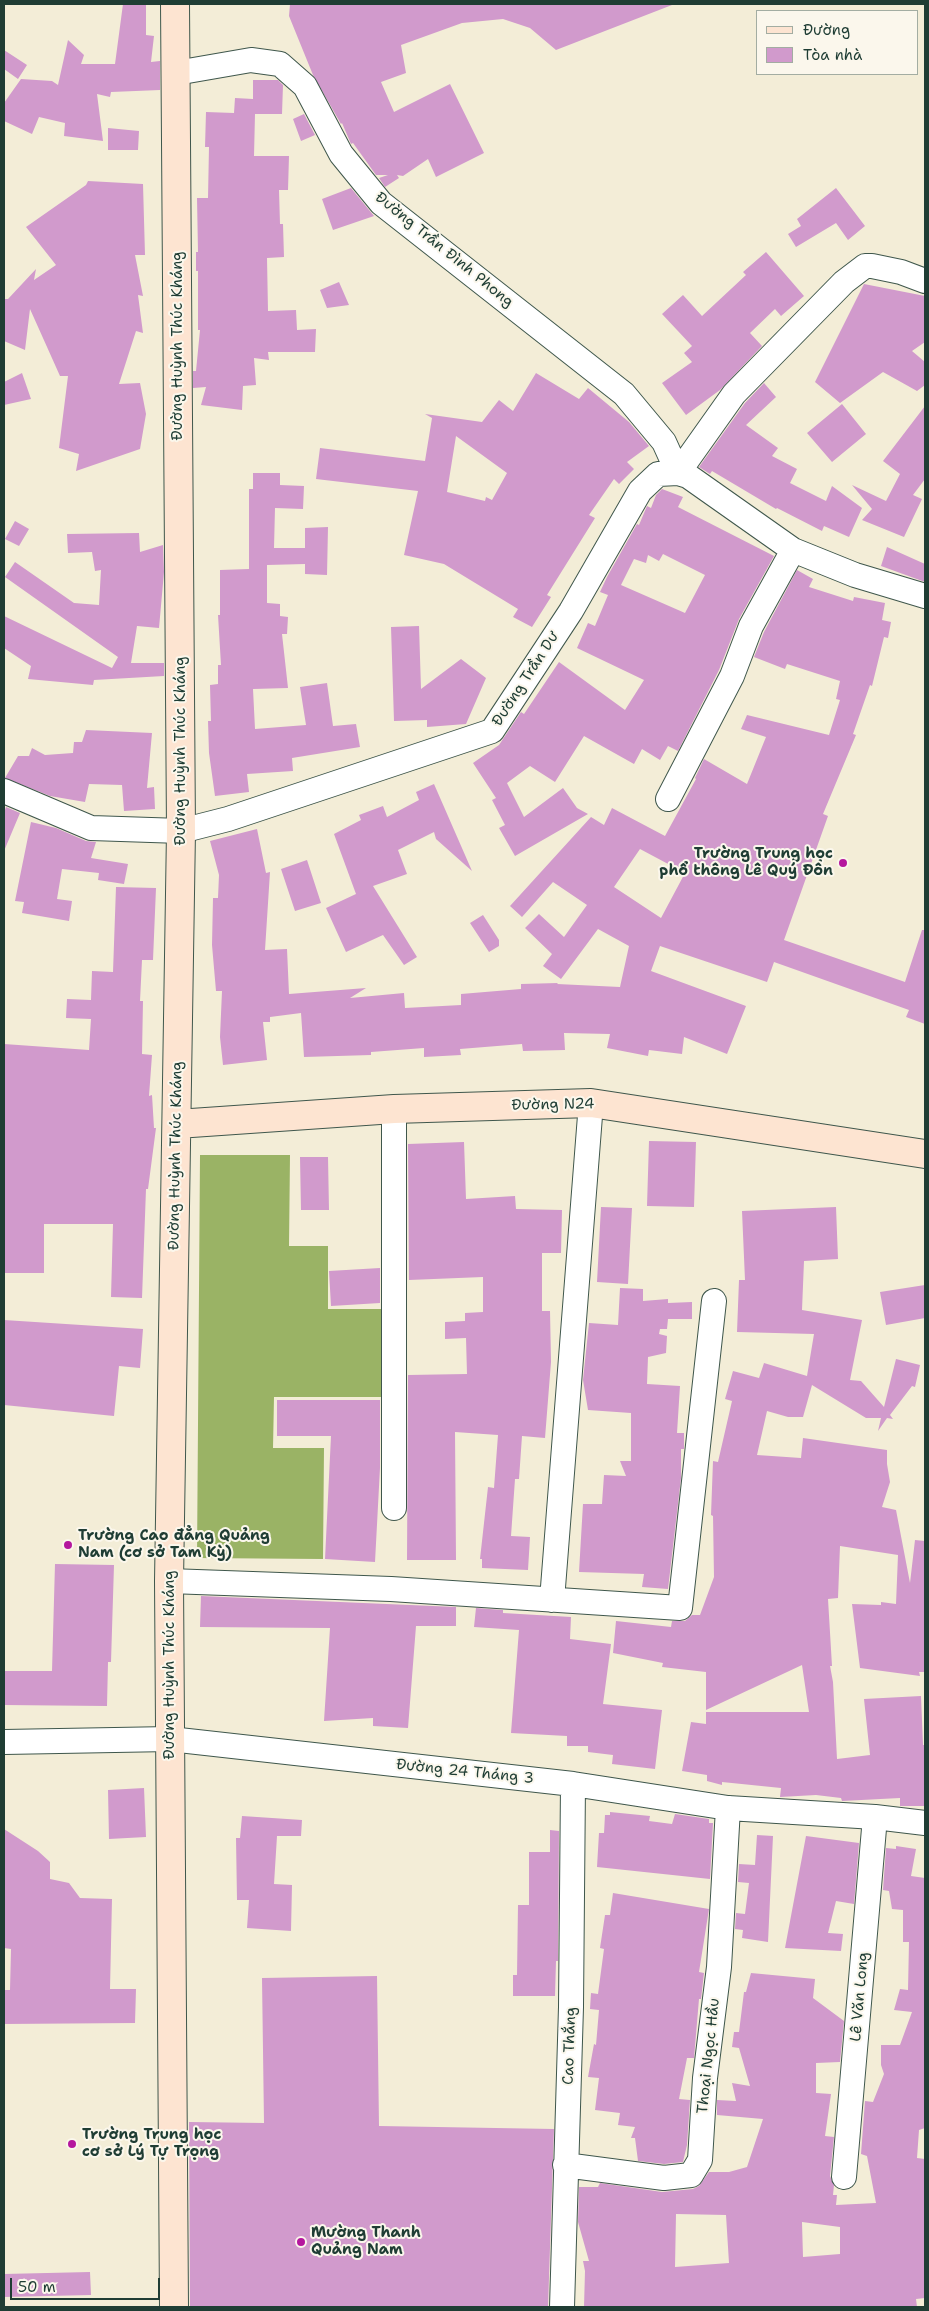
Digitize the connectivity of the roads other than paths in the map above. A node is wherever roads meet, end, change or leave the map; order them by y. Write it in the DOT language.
graph roads {
  1 [pos="175,4"];
  2 [pos="176,73"];
  3 [pos="925,281"];
  4 [pos="678,474"];
  5 [pos="793,550"];
  6 [pos="925,596"];
  7 [pos="4,791"];
  8 [pos="668,799"];
  9 [pos="181,831"];
  10 [pos="591,1103"];
  11 [pos="394,1109"];
  12 [pos="177,1124"];
  13 [pos="922,1159"];
  14 [pos="714,1301"];
  15 [pos="394,1508"];
  16 [pos="170,1581"];
  17 [pos="552,1600"];
  18 [pos="170,1739"];
  19 [pos="4,1742"];
  20 [pos="573,1784"];
  21 [pos="728,1808"];
  22 [pos="875,1817"];
  23 [pos="925,1823"];
  24 [pos="565,2166"];
  25 [pos="844,2177"];
  26 [pos="174,2307"];
  27 [pos="562,2307"];
  1 -- 2 [label="street, Đường Huỳnh Thúc Kháng"];
  2 -- 4 [label="street, Đường Trần Đình Phong"];
  2 -- 9 [label="street, Đường Huỳnh Thúc Kháng"];
  3 -- 4 [label="street"];
  4 -- 5 [label="street"];
  4 -- 9 [label="street, Đường Trần Dư"];
  5 -- 6 [label="street"];
  5 -- 8 [label="street"];
  7 -- 9 [label="street, Đường Trần Dư"];
  9 -- 12 [label="street, Đường Huỳnh Thúc Kháng"];
  10 -- 11 [label="street, Đường N24"];
  10 -- 13 [label="street, Đường N24"];
  10 -- 17 [label="street"];
  11 -- 12 [label="street, Đường N24"];
  11 -- 15 [label="street"];
  12 -- 16 [label="street, Đường Huỳnh Thúc Kháng"];
  14 -- 17 [label="street"];
  16 -- 17 [label="street"];
  16 -- 18 [label="street, Đường Huỳnh Thúc Kháng"];
  18 -- 19 [label="street, Đường 24 Tháng 3"];
  18 -- 20 [label="street, Đường 24 Tháng 3"];
  18 -- 26 [label="street, Đường Huỳnh Thúc Kháng"];
  20 -- 21 [label="street, Đường 24 Tháng 3"];
  20 -- 24 [label="street, Cao Thắng"];
  21 -- 22 [label="street, Đường 24 Tháng 3"];
  21 -- 24 [label="street, Thoại Ngọc Hầu"];
  22 -- 23 [label="street, Đường 24 Tháng 3"];
  22 -- 25 [label="street, Lê Văn Long"];
  24 -- 27 [label="street, Cao Thắng"];
}
